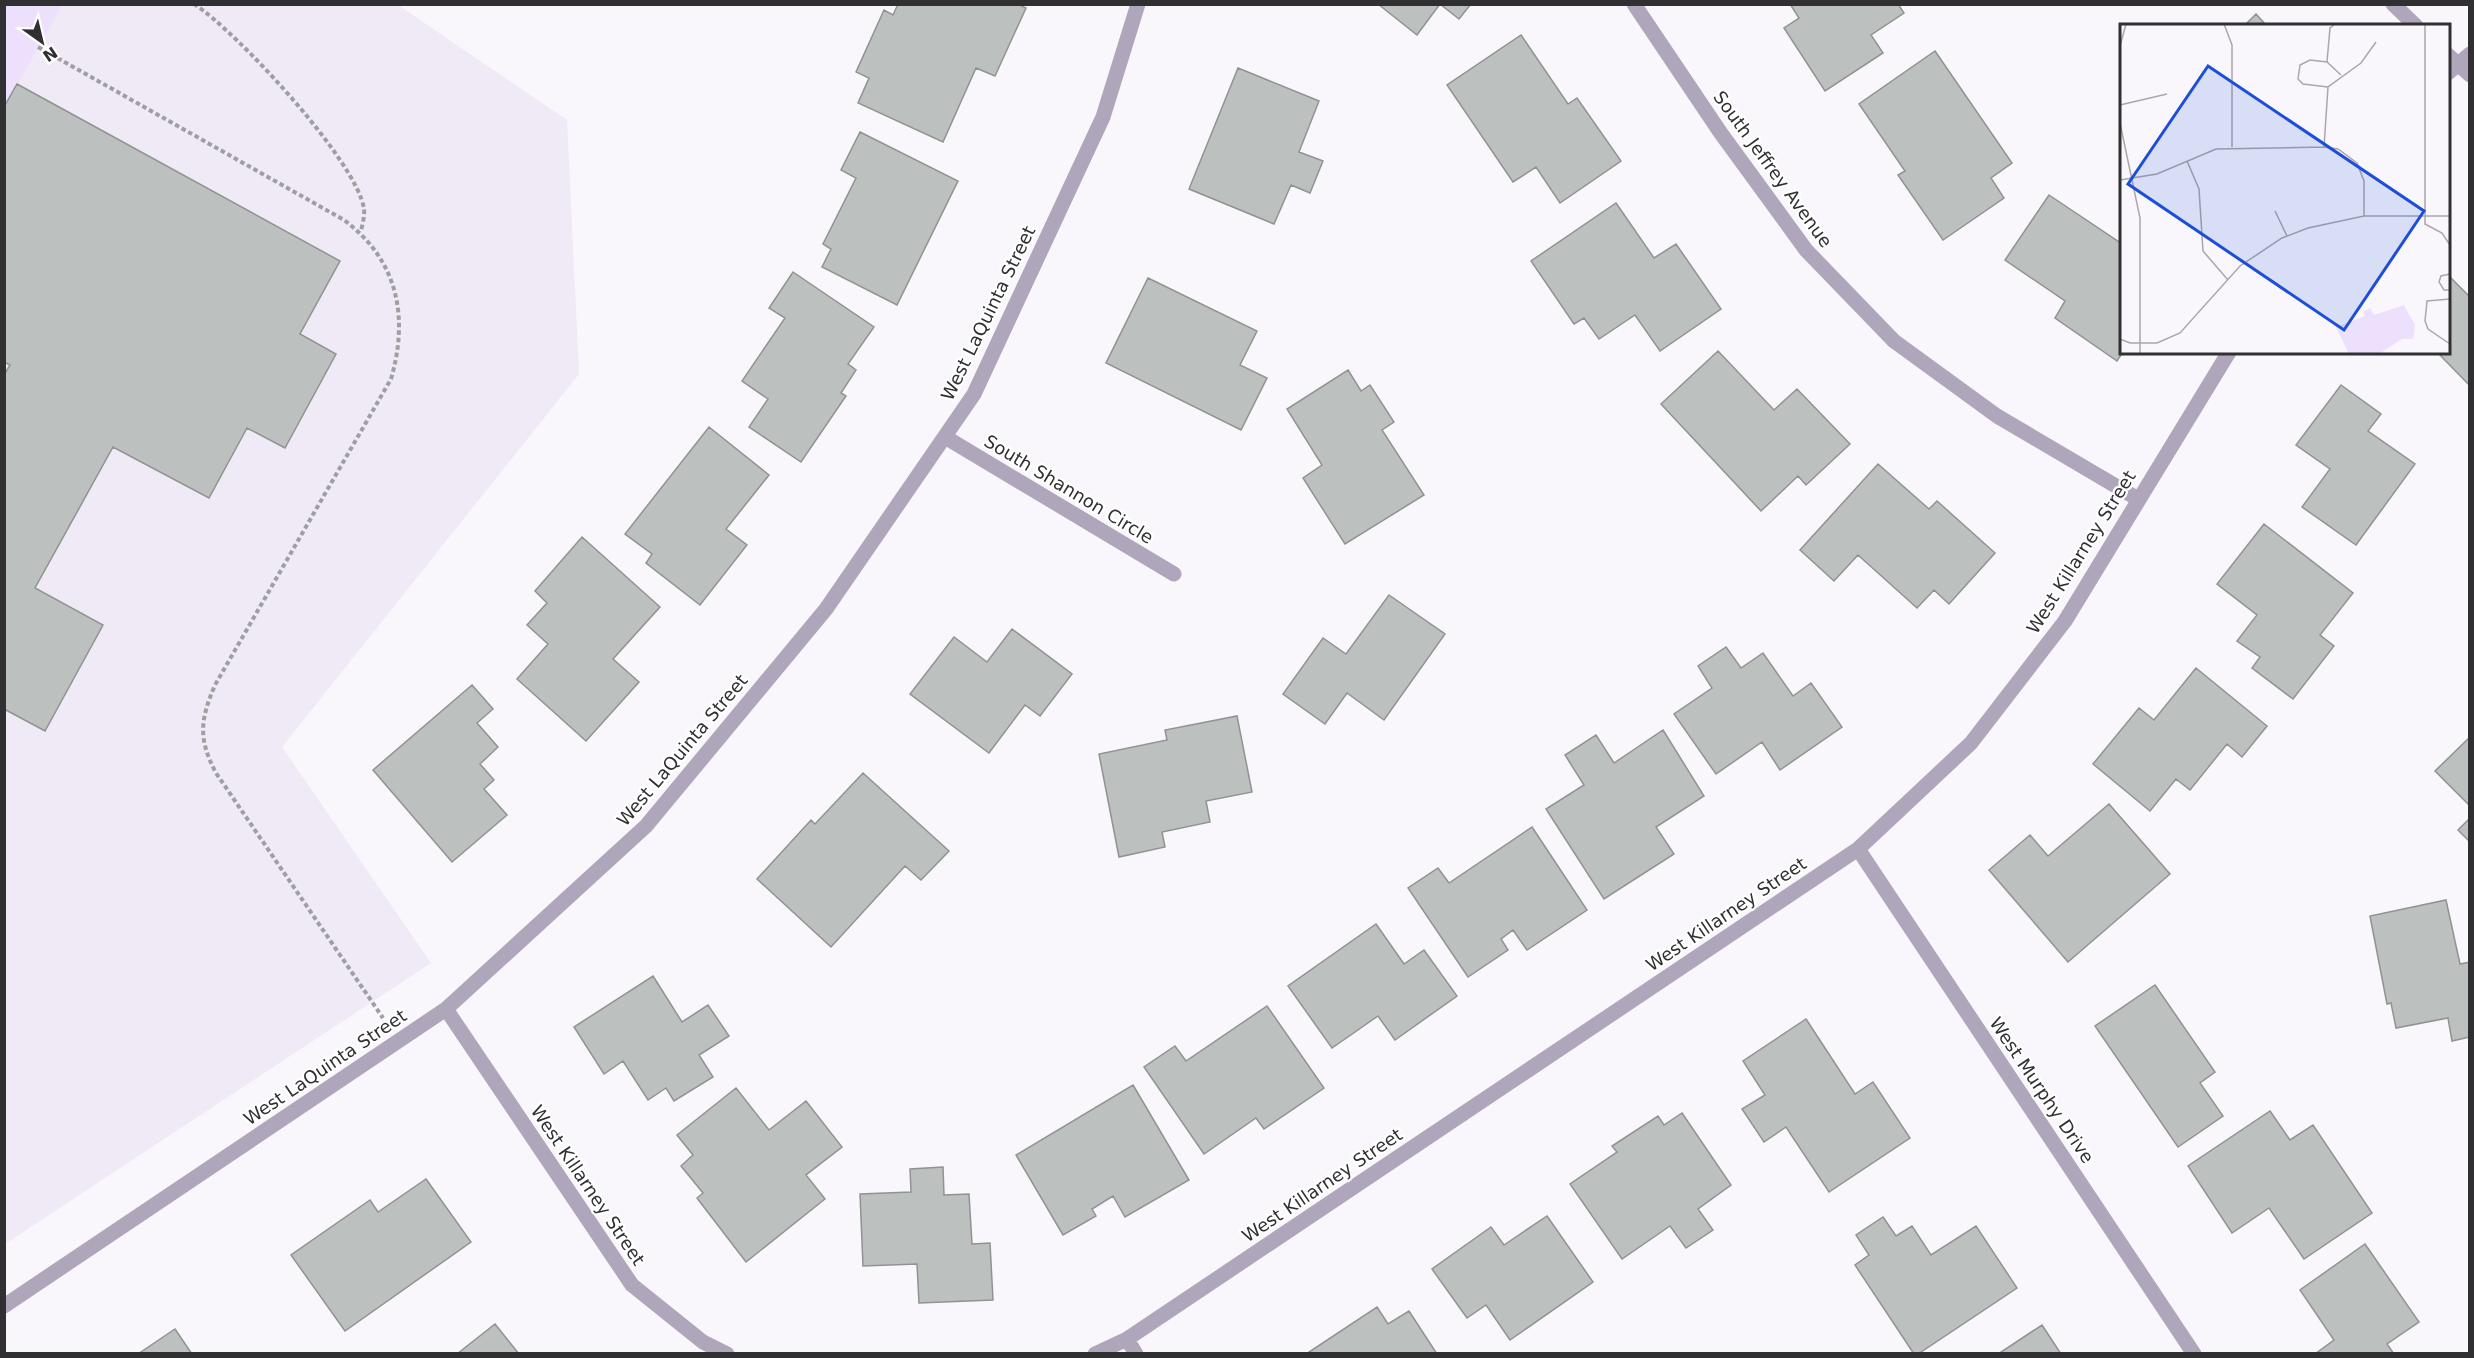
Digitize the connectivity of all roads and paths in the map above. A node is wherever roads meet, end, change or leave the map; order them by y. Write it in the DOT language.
graph roads {
  1 [pos="194,4"];
  2 [pos="1138,4"];
  3 [pos="1634,4"];
  4 [pos="2393,4"];
  5 [pos="2414,24"];
  6 [pos="38,47"];
  7 [pos="2456,62"];
  8 [pos="2469,75"];
  9 [pos="361,232"];
  10 [pos="2228,354"];
  11 [pos="945,438"];
  12 [pos="2138,499"];
  13 [pos="1174,574"];
  14 [pos="1858,849"];
  15 [pos="446,1009"];
  16 [pos="398,1041"];
  17 [pos="4,1306"];
  18 [pos="1127,1339"];
  19 [pos="727,1353"];
  20 [pos="1095,1353"];
  21 [pos="1136,1353"];
  22 [pos="2194,1353"];
  1 -- 9 [label="path"];
  2 -- 11 [label="street, West LaQuinta Street"];
  3 -- 12 [label="street, South Jeffrey Avenue"];
  4 -- 5 [label="street"];
  6 -- 9 [label="path"];
  7 -- 8 [label="street"];
  9 -- 16 [label="path"];
  10 -- 12 [label="street, West Killarney Street"];
  11 -- 13 [label="street, South Shannon Circle"];
  11 -- 15 [label="street, West LaQuinta Street"];
  12 -- 14 [label="street, West Killarney Street"];
  14 -- 18 [label="street, West Killarney Street"];
  14 -- 22 [label="street, West Murphy Drive"];
  15 -- 16 [label="street, West LaQuinta Street"];
  15 -- 19 [label="street, West Killarney Street"];
  16 -- 17 [label="street, West LaQuinta Street"];
  18 -- 20 [label="street, West Killarney Street"];
  18 -- 21 [label="street"];
}
